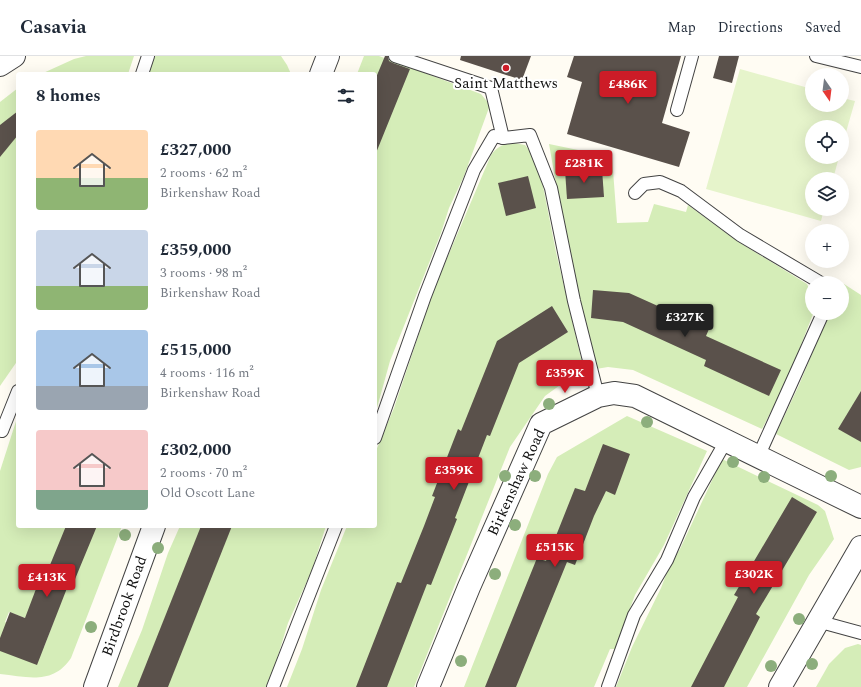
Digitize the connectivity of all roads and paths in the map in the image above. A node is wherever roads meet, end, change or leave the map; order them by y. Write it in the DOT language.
graph roads {
  1 [pos="14,56"];
  2 [pos="148,56"];
  3 [pos="328,56"];
  4 [pos="395,56"];
  5 [pos="692,56"];
  6 [pos="816,56"];
  7 [pos="0,65"];
  8 [pos="861,67"];
  9 [pos="143,72"];
  10 [pos="322,72"];
  11 [pos="677,110"];
  12 [pos="503,138"];
  13 [pos="635,194"];
  14 [pos="808,276"];
  15 [pos="819,320"];
  16 [pos="16,396"];
  17 [pos="598,396"];
  18 [pos="377,432"];
  19 [pos="1,435"];
  20 [pos="726,440"];
  21 [pos="758,457"];
  22 [pos="861,507"];
  23 [pos="153,528"];
  24 [pos="335,528"];
  25 [pos="861,547"];
  26 [pos="817,621"];
  27 [pos="861,633"];
  28 [pos="95,687"];
  29 [pos="273,687"];
  30 [pos="428,687"];
  31 [pos="608,687"];
  32 [pos="780,687"];
  1 -- 7 [label="street"];
  2 -- 9 [label="lane"];
  3 -- 10 [label="street"];
  4 -- 12 [label="lane"];
  5 -- 11 [label="lane"];
  6 -- 8 [label="lane"];
  12 -- 17 [label="lane"];
  12 -- 18 [label="lane"];
  13 -- 14 [label="lane"];
  15 -- 21 [label="lane"];
  16 -- 19 [label="lane"];
  17 -- 20 [label="street, Birkenshaw Road"];
  17 -- 30 [label="street, Birkenshaw Road"];
  20 -- 21 [label="street, Birkenshaw Road"];
  20 -- 31 [label="lane"];
  21 -- 22 [label="street, Birkenshaw Road"];
  23 -- 28 [label="street, Birdbrook Road"];
  24 -- 29 [label="lane"];
  25 -- 26 [label="street"];
  26 -- 27 [label="lane"];
  26 -- 32 [label="street"];
}
